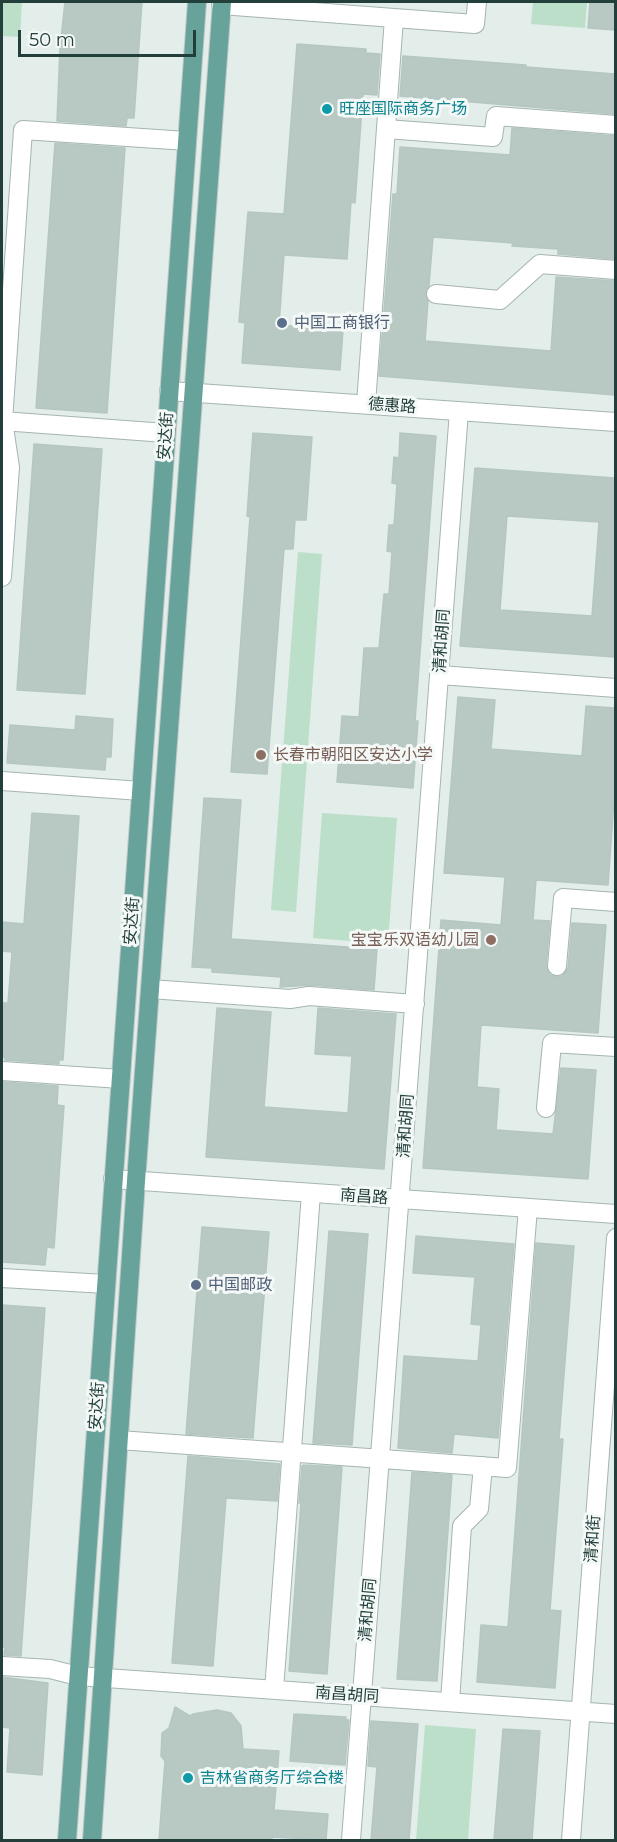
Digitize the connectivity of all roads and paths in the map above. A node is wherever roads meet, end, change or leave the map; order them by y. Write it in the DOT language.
graph roads {
  1 [pos="197,2"];
  2 [pos="477,2"];
  3 [pos="221,3"];
  4 [pos="394,18"];
  5 [pos="615,125"];
  6 [pos="386,129"];
  7 [pos="187,141"];
  8 [pos="615,270"];
  9 [pos="436,294"];
  10 [pos="169,391"];
  11 [pos="194,392"];
  12 [pos="366,405"];
  13 [pos="459,411"];
  14 [pos="2,421"];
  15 [pos="615,422"];
  16 [pos="166,433"];
  17 [pos="2,577"];
  18 [pos="440,675"];
  19 [pos="615,688"];
  20 [pos="2,781"];
  21 [pos="141,791"];
  22 [pos="615,902"];
  23 [pos="557,966"];
  24 [pos="150,989"];
  25 [pos="415,1004"];
  26 [pos="615,1047"];
  27 [pos="2,1071"];
  28 [pos="120,1079"];
  29 [pos="546,1108"];
  30 [pos="113,1179"];
  31 [pos="136,1181"];
  32 [pos="311,1193"];
  33 [pos="401,1199"];
  34 [pos="528,1208"];
  35 [pos="615,1214"];
  36 [pos="615,1238"];
  37 [pos="2,1278"];
  38 [pos="106,1284"];
  39 [pos="119,1440"];
  40 [pos="291,1452"];
  41 [pos="381,1459"];
  42 [pos="483,1466"];
  43 [pos="607,1475"];
  44 [pos="2,1666"];
  45 [pos="78,1676"];
  46 [pos="103,1678"];
  47 [pos="274,1690"];
  48 [pos="362,1696"];
  49 [pos="450,1702"];
  50 [pos="581,1711"];
  51 [pos="615,1714"];
  52 [pos="67,1840"];
  53 [pos="92,1840"];
  54 [pos="351,1840"];
  55 [pos="572,1840"];
  1 -- 7 [label="main road, 安达街"];
  2 -- 4 [label="street"];
  3 -- 4 [label="street"];
  3 -- 11 [label="main road, 安达街"];
  4 -- 6 [label="street"];
  5 -- 6 [label="street"];
  6 -- 12 [label="street"];
  7 -- 10 [label="main road, 安达街"];
  7 -- 14 [label="street"];
  8 -- 9 [label="street"];
  10 -- 11 [label="street, 德惠路"];
  10 -- 16 [label="main road, 安达街"];
  11 -- 12 [label="street, 德惠路"];
  11 -- 24 [label="main road, 安达街"];
  12 -- 13 [label="street, 德惠路"];
  13 -- 15 [label="street, 德惠路"];
  13 -- 18 [label="street, 清和胡同"];
  14 -- 16 [label="street"];
  14 -- 17 [label="street"];
  16 -- 21 [label="main road, 安达街"];
  18 -- 19 [label="street"];
  18 -- 25 [label="street, 清和胡同"];
  20 -- 21 [label="street"];
  21 -- 28 [label="main road, 安达街"];
  22 -- 23 [label="street"];
  24 -- 25 [label="street"];
  24 -- 31 [label="main road, 安达街"];
  25 -- 33 [label="street, 清和胡同"];
  26 -- 29 [label="street"];
  27 -- 28 [label="street"];
  28 -- 30 [label="main road, 安达街"];
  30 -- 31 [label="street, 南昌路"];
  30 -- 38 [label="main road, 安达街"];
  31 -- 32 [label="street, 南昌路"];
  31 -- 39 [label="main road, 安达街"];
  32 -- 33 [label="street, 南昌路"];
  32 -- 40 [label="street"];
  33 -- 34 [label="street, 南昌路"];
  33 -- 41 [label="street, 清和胡同"];
  34 -- 35 [label="street, 南昌路"];
  34 -- 42 [label="street"];
  36 -- 43 [label="street, 清和街"];
  37 -- 38 [label="street"];
  38 -- 45 [label="main road, 安达街"];
  39 -- 40 [label="street"];
  39 -- 46 [label="main road, 安达街"];
  40 -- 41 [label="street"];
  40 -- 47 [label="street"];
  41 -- 42 [label="street"];
  41 -- 48 [label="street, 清和胡同"];
  42 -- 49 [label="street"];
  43 -- 50 [label="street, 清和街"];
  44 -- 45 [label="street, 南昌胡同"];
  45 -- 46 [label="street, 南昌胡同"];
  45 -- 52 [label="main road, 安达街"];
  46 -- 47 [label="street, 南昌胡同"];
  46 -- 53 [label="main road, 安达街"];
  47 -- 48 [label="street, 南昌胡同"];
  48 -- 49 [label="street, 南昌胡同"];
  48 -- 54 [label="street, 清和胡同"];
  49 -- 50 [label="street, 南昌胡同"];
  50 -- 51 [label="street, 南昌胡同"];
  50 -- 55 [label="street, 清和街"];
}
